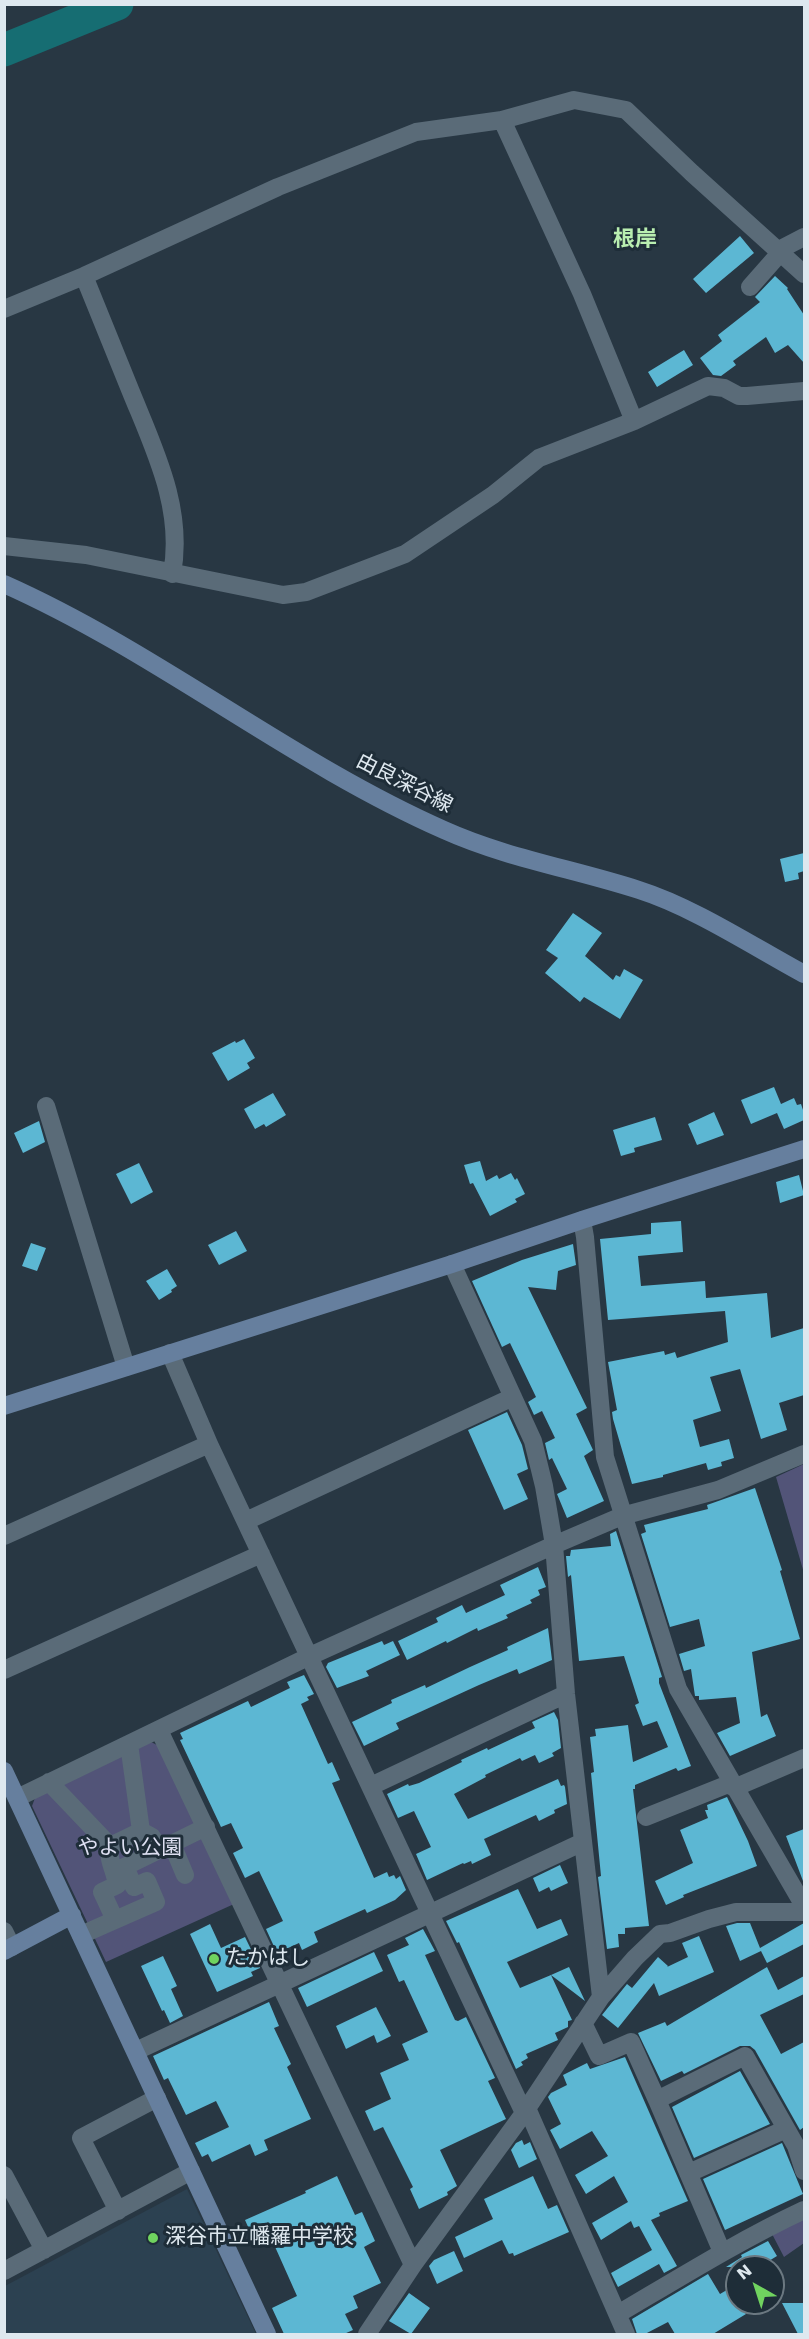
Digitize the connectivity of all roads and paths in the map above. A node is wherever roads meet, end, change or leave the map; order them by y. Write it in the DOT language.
graph roads {
  1 [pos="502,120"];
  2 [pos="804,237"];
  3 [pos="779,252"];
  4 [pos="804,274"];
  5 [pos="84,276"];
  6 [pos="750,287"];
  7 [pos="4,309"];
  8 [pos="804,392"];
  9 [pos="634,421"];
  10 [pos="4,546"];
  11 [pos="172,574"];
  12 [pos="4,584"];
  13 [pos="804,975"];
  14 [pos="46,1106"];
  15 [pos="804,1149"];
  16 [pos="582,1220"];
  17 [pos="452,1264"];
  18 [pos="170,1353"];
  19 [pos="126,1367"];
  20 [pos="513,1397"];
  21 [pos="4,1406"];
  22 [pos="209,1444"];
  23 [pos="804,1454"];
  24 [pos="622,1516"];
  25 [pos="246,1521"];
  26 [pos="4,1536"];
  27 [pos="554,1545"];
  28 [pos="261,1554"];
  29 [pos="310,1656"];
  30 [pos="4,1670"];
  31 [pos="566,1694"];
  32 [pos="159,1730"];
  33 [pos="129,1744"];
  34 [pos="804,1758"];
  35 [pos="49,1782"];
  36 [pos="733,1785"];
  37 [pos="371,1786"];
  38 [pos="9,1787"];
  39 [pos="646,1817"];
  40 [pos="206,1827"];
  41 [pos="141,1831"];
  42 [pos="583,1842"];
  43 [pos="111,1846"];
  44 [pos="165,1847"];
  45 [pos="185,1875"];
  46 [pos="123,1878"];
  47 [pos="804,1906"];
  48 [pos="804,1912"];
  49 [pos="430,1913"];
  50 [pos="72,1915"];
  51 [pos="115,1920"];
  52 [pos="81,1935"];
  53 [pos="7,1943"];
  54 [pos="280,1983"];
  55 [pos="602,1997"];
  56 [pos="584,2023"];
  57 [pos="136,2051"];
  58 [pos="157,2098"];
  59 [pos="657,2100"];
  60 [pos="526,2111"];
  61 [pos="786,2129"];
  62 [pos="191,2171"];
  63 [pos="804,2171"];
  64 [pos="689,2173"];
  65 [pos="4,2175"];
  66 [pos="804,2210"];
  67 [pos="118,2211"];
  68 [pos="44,2250"];
  69 [pos="722,2252"];
  70 [pos="413,2265"];
  71 [pos="4,2271"];
  72 [pos="618,2314"];
  73 [pos="267,2334"];
  74 [pos="367,2334"];
  75 [pos="626,2334"];
  1 -- 3 [label="street"];
  1 -- 5 [label="street"];
  1 -- 9 [label="street"];
  2 -- 3 [label="street"];
  3 -- 4 [label="street"];
  3 -- 6 [label="street"];
  5 -- 7 [label="street"];
  5 -- 11 [label="street"];
  8 -- 9 [label="street"];
  9 -- 11 [label="street"];
  10 -- 11 [label="street"];
  12 -- 13 [label="street, 由良深谷線"];
  14 -- 19 [label="street"];
  15 -- 16 [label="street"];
  16 -- 17 [label="street"];
  16 -- 24 [label="street"];
  17 -- 18 [label="street"];
  17 -- 20 [label="street"];
  18 -- 19 [label="street"];
  18 -- 22 [label="street"];
  19 -- 21 [label="street"];
  20 -- 25 [label="street"];
  20 -- 27 [label="street"];
  22 -- 25 [label="street"];
  22 -- 26 [label="street"];
  23 -- 24 [label="street"];
  24 -- 27 [label="street"];
  24 -- 36 [label="street"];
  25 -- 28 [label="street"];
  27 -- 29 [label="street"];
  27 -- 31 [label="street"];
  28 -- 29 [label="street"];
  28 -- 30 [label="street"];
  29 -- 32 [label="street"];
  29 -- 37 [label="street"];
  31 -- 37 [label="street"];
  31 -- 42 [label="street"];
  32 -- 33 [label="street"];
  32 -- 40 [label="street"];
  33 -- 35 [label="street"];
  33 -- 41 [label="street"];
  34 -- 36 [label="street"];
  35 -- 38 [label="street"];
  35 -- 43 [label="street"];
  36 -- 39 [label="street"];
  36 -- 47 [label="street"];
  37 -- 49 [label="street"];
  38 -- 50 [label="street"];
  40 -- 44 [label="street"];
  40 -- 54 [label="street"];
  41 -- 43 [label="street"];
  41 -- 44 [label="street"];
  42 -- 49 [label="street"];
  42 -- 55 [label="street"];
  43 -- 46 [label="street"];
  44 -- 45 [label="street"];
  44 -- 46 [label="street"];
  46 -- 51 [label="street"];
  46 -- 51 [label="street"];
  48 -- 55 [label="street"];
  49 -- 54 [label="street"];
  49 -- 60 [label="street"];
  50 -- 52 [label="street"];
  50 -- 53 [label="street"];
  51 -- 52 [label="street"];
  52 -- 57 [label="street"];
  54 -- 57 [label="street"];
  54 -- 70 [label="street"];
  55 -- 56 [label="street"];
  56 -- 59 [label="street"];
  56 -- 60 [label="street"];
  57 -- 58 [label="street"];
  58 -- 62 [label="street"];
  58 -- 67 [label="street"];
  59 -- 61 [label="street"];
  59 -- 64 [label="street"];
  60 -- 70 [label="street"];
  60 -- 72 [label="street"];
  61 -- 63 [label="street"];
  61 -- 64 [label="street"];
  62 -- 67 [label="street"];
  62 -- 73 [label="street"];
  64 -- 69 [label="street"];
  65 -- 68 [label="street"];
  66 -- 69 [label="street"];
  67 -- 68 [label="street"];
  68 -- 71 [label="street"];
  69 -- 72 [label="street"];
  70 -- 74 [label="street"];
  72 -- 75 [label="street"];
}
